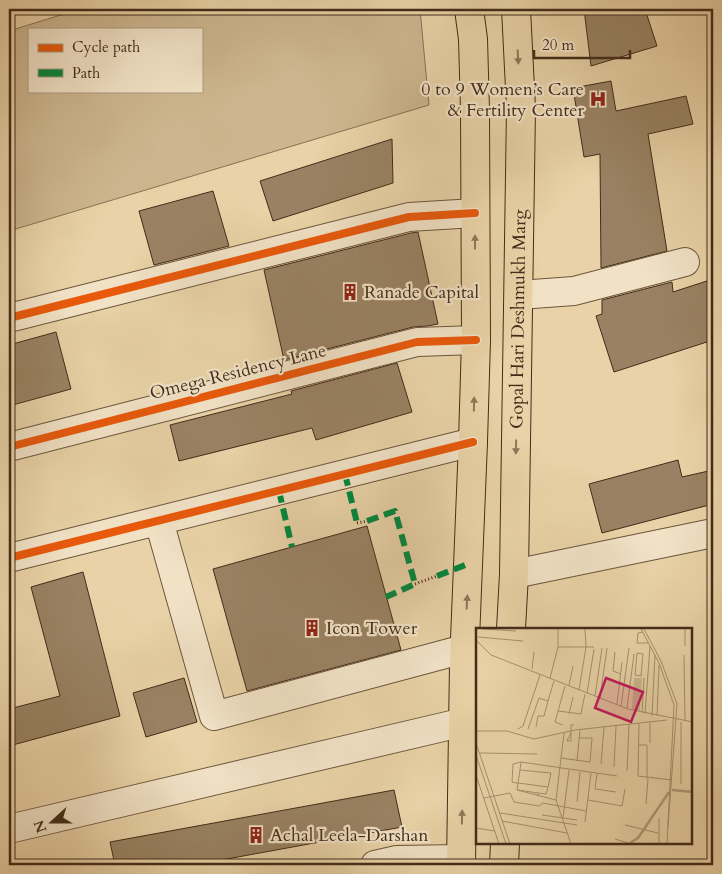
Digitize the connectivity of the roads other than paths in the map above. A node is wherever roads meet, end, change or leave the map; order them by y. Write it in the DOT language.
graph roads {
  1 [pos="469,9"];
  2 [pos="516,9"];
  3 [pos="476,213"];
  4 [pos="685,262"];
  5 [pos="519,295"];
  6 [pos="9,318"];
  7 [pos="476,340"];
  8 [pos="474,442"];
  9 [pos="9,447"];
  10 [pos="159,521"];
  11 [pos="713,533"];
  12 [pos="9,558"];
  13 [pos="514,574"];
  14 [pos="511,628"];
  15 [pos="464,649"];
  16 [pos="470,721"];
  17 [pos="9,829"];
  18 [pos="504,844"];
  19 [pos="461,862"];
  20 [pos="375,865"];
  21 [pos="504,865"];
  1 -- 3 [label="main road"];
  2 -- 5 [label="main road, Gopal Hari Deshmukh Marg, one-way"];
  3 -- 6 [label="street"];
  7 -- 3 [label="main road, one-way"];
  4 -- 5 [label="street"];
  5 -- 13 [label="main road, Gopal Hari Deshmukh Marg, one-way"];
  8 -- 7 [label="main road, one-way"];
  7 -- 9 [label="street, Omega Residency Lane"];
  8 -- 10 [label="street"];
  15 -- 8 [label="main road, one-way"];
  10 -- 12 [label="street"];
  10 -- 15 [label="street"];
  11 -- 13 [label="street"];
  13 -- 14 [label="main road, Gopal Hari Deshmukh Marg"];
  15 -- 16 [label="main road"];
  16 -- 17 [label="street"];
  19 -- 16 [label="main road, one-way"];
  18 -- 21 [label="main road"];
  19 -- 20 [label="street"];
}
